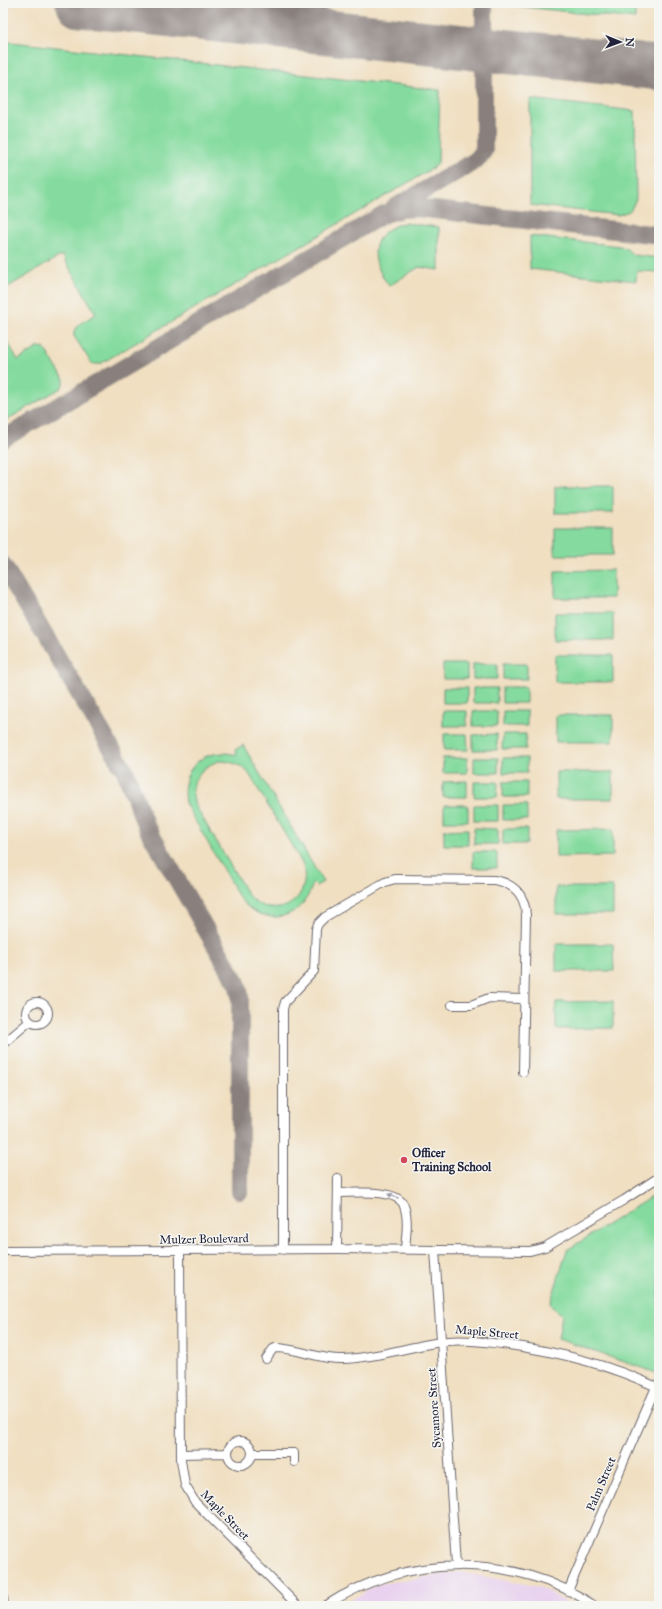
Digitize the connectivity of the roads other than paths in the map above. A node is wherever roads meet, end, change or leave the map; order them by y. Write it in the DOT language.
graph roads {
  1 [pos="524,999"];
  2 [pos="452,1005"];
  3 [pos="30,1021"];
  4 [pos="3,1044"];
  5 [pos="523,1072"];
  6 [pos="659,1177"];
  7 [pos="338,1178"];
  8 [pos="338,1193"];
  9 [pos="283,1250"];
  10 [pos="337,1250"];
  11 [pos="405,1250"];
  12 [pos="435,1250"];
  13 [pos="3,1251"];
  14 [pos="180,1251"];
  15 [pos="441,1342"];
  16 [pos="266,1358"];
  17 [pos="657,1388"];
  18 [pos="252,1453"];
  19 [pos="181,1454"];
  20 [pos="228,1454"];
  21 [pos="294,1462"];
  22 [pos="456,1565"];
  23 [pos="568,1590"];
  24 [pos="3,1596"];
  25 [pos="4,1606"];
  26 [pos="298,1606"];
  27 [pos="325,1606"];
  28 [pos="595,1606"];
  1 -- 2 [label="street"];
  1 -- 5 [label="street"];
  1 -- 9 [label="street"];
  3 -- 4 [label="street"];
  6 -- 12 [label="street, Mulzer Boulevard"];
  7 -- 8 [label="street"];
  8 -- 10 [label="street"];
  11 -- 8 [label="street, one-way"];
  9 -- 10 [label="street, Mulzer Boulevard"];
  9 -- 14 [label="street, Mulzer Boulevard"];
  10 -- 11 [label="street, Mulzer Boulevard"];
  11 -- 12 [label="street, Mulzer Boulevard"];
  12 -- 15 [label="street, Sycamore Street"];
  13 -- 14 [label="street, Mulzer Boulevard"];
  14 -- 19 [label="street, Maple Street"];
  15 -- 16 [label="street, Maple Street"];
  15 -- 17 [label="street, Maple Street"];
  15 -- 22 [label="street, Sycamore Street"];
  17 -- 23 [label="street, Palm Street"];
  18 -- 20 [label="street"];
  18 -- 20 [label="street"];
  18 -- 21 [label="street"];
  19 -- 20 [label="street"];
  19 -- 26 [label="street, Maple Street"];
  22 -- 23 [label="street"];
  22 -- 27 [label="street"];
  23 -- 28 [label="street"];
  24 -- 25 [label="street"];
}
